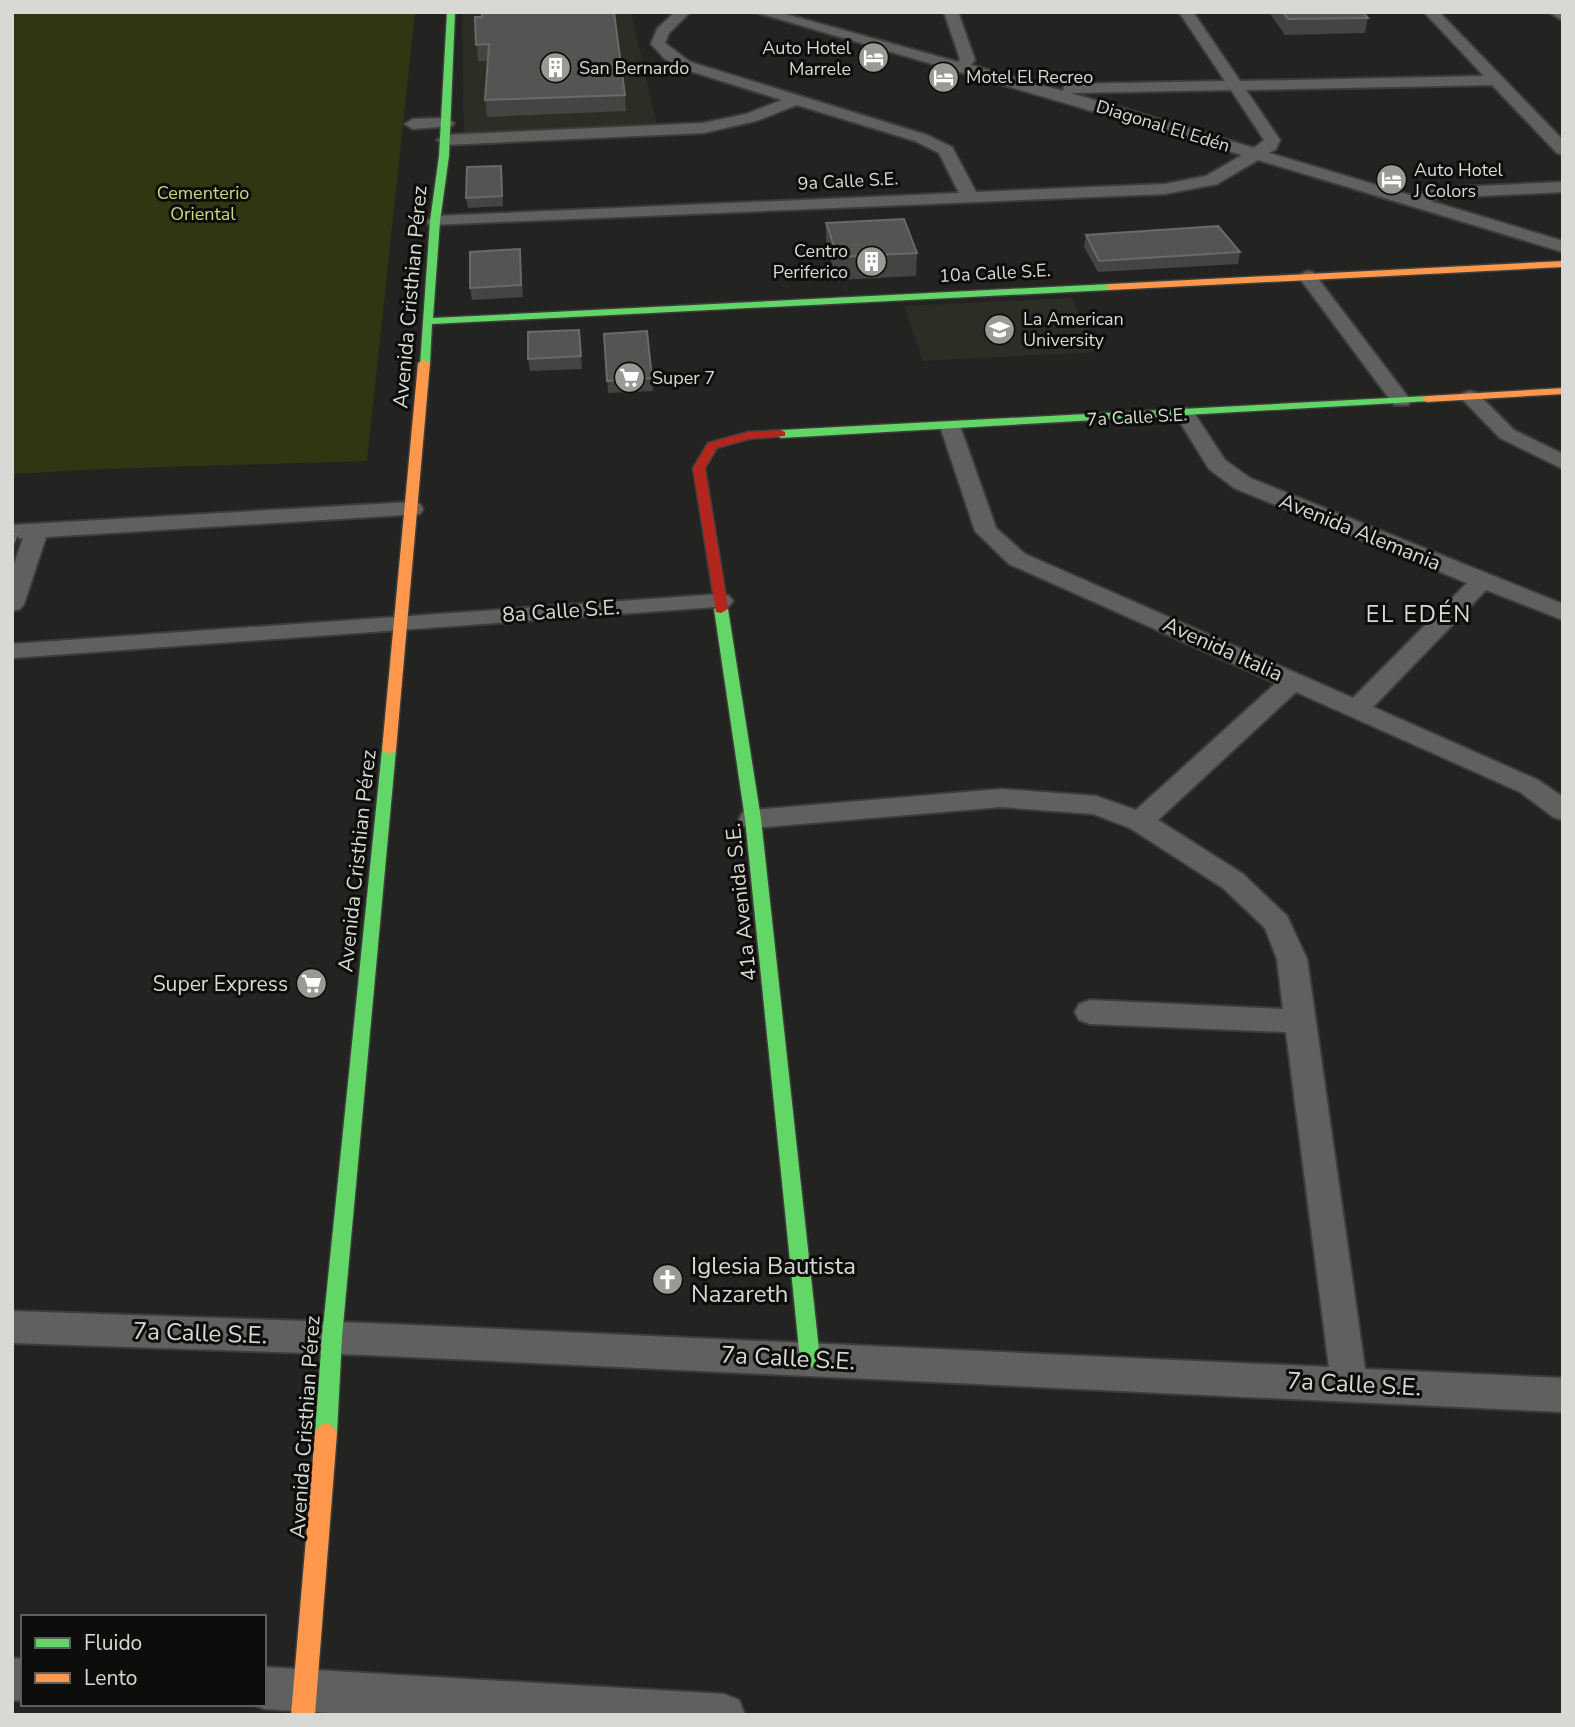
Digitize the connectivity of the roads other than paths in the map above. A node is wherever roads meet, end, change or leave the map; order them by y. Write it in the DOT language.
graph roads {
  1 [pos="452,12"];
  2 [pos="683,12"];
  3 [pos="762,12"];
  4 [pos="951,12"];
  5 [pos="1186,12"];
  6 [pos="1431,12"];
  7 [pos="1556,12"];
  8 [pos="1563,17"];
  9 [pos="960,68"];
  10 [pos="1497,80"];
  11 [pos="1237,86"];
  12 [pos="1050,92"];
  13 [pos="797,99"];
  14 [pos="446,123"];
  15 [pos="412,124"];
  16 [pos="445,140"];
  17 [pos="1563,149"];
  18 [pos="1256,154"];
  19 [pos="1563,187"];
  20 [pos="970,197"];
  21 [pos="1416,201"];
  22 [pos="435,220"];
  23 [pos="1563,247"];
  24 [pos="1563,264"];
  25 [pos="1307,276"];
  26 [pos="429,321"];
  27 [pos="1563,391"];
  28 [pos="1470,397"];
  29 [pos="1401,401"];
  30 [pos="1185,414"];
  31 [pos="950,426"];
  32 [pos="712,446"];
  33 [pos="1563,463"];
  34 [pos="412,509"];
  35 [pos="37,531"];
  36 [pos="12,532"];
  37 [pos="1481,582"];
  38 [pos="721,601"];
  39 [pos="12,604"];
  40 [pos="1563,613"];
  41 [pos="401,622"];
  42 [pos="12,651"];
  43 [pos="1295,680"];
  44 [pos="1357,709"];
  45 [pos="1563,811"];
  46 [pos="753,819"];
  47 [pos="1140,821"];
  48 [pos="1090,1012"];
  49 [pos="1299,1021"];
  50 [pos="12,1327"];
  51 [pos="332,1337"];
  52 [pos="810,1359"];
  53 [pos="1349,1384"];
  54 [pos="1563,1395"];
  55 [pos="266,1689"];
  56 [pos="304,1702"];
  57 [pos="724,1715"];
  1 -- 14 [label="street, Avenida Cristhian Pérez"];
  2 -- 13 [label="street"];
  3 -- 9 [label="street, Diagonal El Edén"];
  4 -- 9 [label="street"];
  5 -- 11 [label="street"];
  6 -- 10 [label="street"];
  7 -- 8 [label="street"];
  9 -- 12 [label="street, Diagonal El Edén"];
  10 -- 11 [label="street"];
  10 -- 17 [label="street"];
  11 -- 12 [label="street"];
  11 -- 18 [label="street"];
  12 -- 18 [label="street, Diagonal El Edén"];
  13 -- 16 [label="street"];
  13 -- 20 [label="street"];
  14 -- 15 [label="street"];
  14 -- 16 [label="street, Avenida Cristhian Pérez"];
  16 -- 22 [label="street, Avenida Cristhian Pérez"];
  18 -- 20 [label="street, 9a Calle S.E."];
  18 -- 21 [label="street, Diagonal El Edén"];
  19 -- 21 [label="street"];
  20 -- 22 [label="street, 9a Calle S.E."];
  21 -- 23 [label="street, Diagonal El Edén"];
  22 -- 26 [label="street, Avenida Cristhian Pérez"];
  24 -- 25 [label="street, 10a Calle S.E."];
  25 -- 26 [label="street, 10a Calle S.E."];
  25 -- 29 [label="street"];
  26 -- 34 [label="street, Avenida Cristhian Pérez"];
  27 -- 28 [label="street, 7a Calle S.E."];
  28 -- 29 [label="street, 7a Calle S.E."];
  28 -- 33 [label="street"];
  29 -- 30 [label="street, 7a Calle S.E."];
  30 -- 31 [label="street, 7a Calle S.E."];
  30 -- 37 [label="street, Avenida Alemania"];
  31 -- 32 [label="street, 7a Calle S.E."];
  31 -- 43 [label="street, Avenida Italia"];
  32 -- 38 [label="street, 41a Avenida S.E."];
  34 -- 35 [label="street"];
  34 -- 41 [label="street, Avenida Cristhian Pérez"];
  35 -- 36 [label="street"];
  35 -- 39 [label="street"];
  37 -- 40 [label="street, Avenida Alemania"];
  37 -- 44 [label="street"];
  38 -- 41 [label="street, 8a Calle S.E."];
  38 -- 46 [label="street, 41a Avenida S.E."];
  41 -- 42 [label="street, 8a Calle S.E."];
  41 -- 51 [label="street, Avenida Cristhian Pérez"];
  43 -- 44 [label="street, Avenida Italia"];
  43 -- 47 [label="street"];
  44 -- 45 [label="street, Avenida Italia"];
  46 -- 47 [label="street"];
  46 -- 52 [label="street, 41a Avenida S.E."];
  47 -- 49 [label="street"];
  48 -- 49 [label="street"];
  49 -- 53 [label="street"];
  50 -- 51 [label="street, 7a Calle S.E."];
  51 -- 52 [label="street, 7a Calle S.E."];
  51 -- 56 [label="street, Avenida Cristhian Pérez"];
  52 -- 53 [label="street, 7a Calle S.E."];
  53 -- 54 [label="street, 7a Calle S.E."];
  55 -- 56 [label="street"];
  56 -- 57 [label="street"];
}
